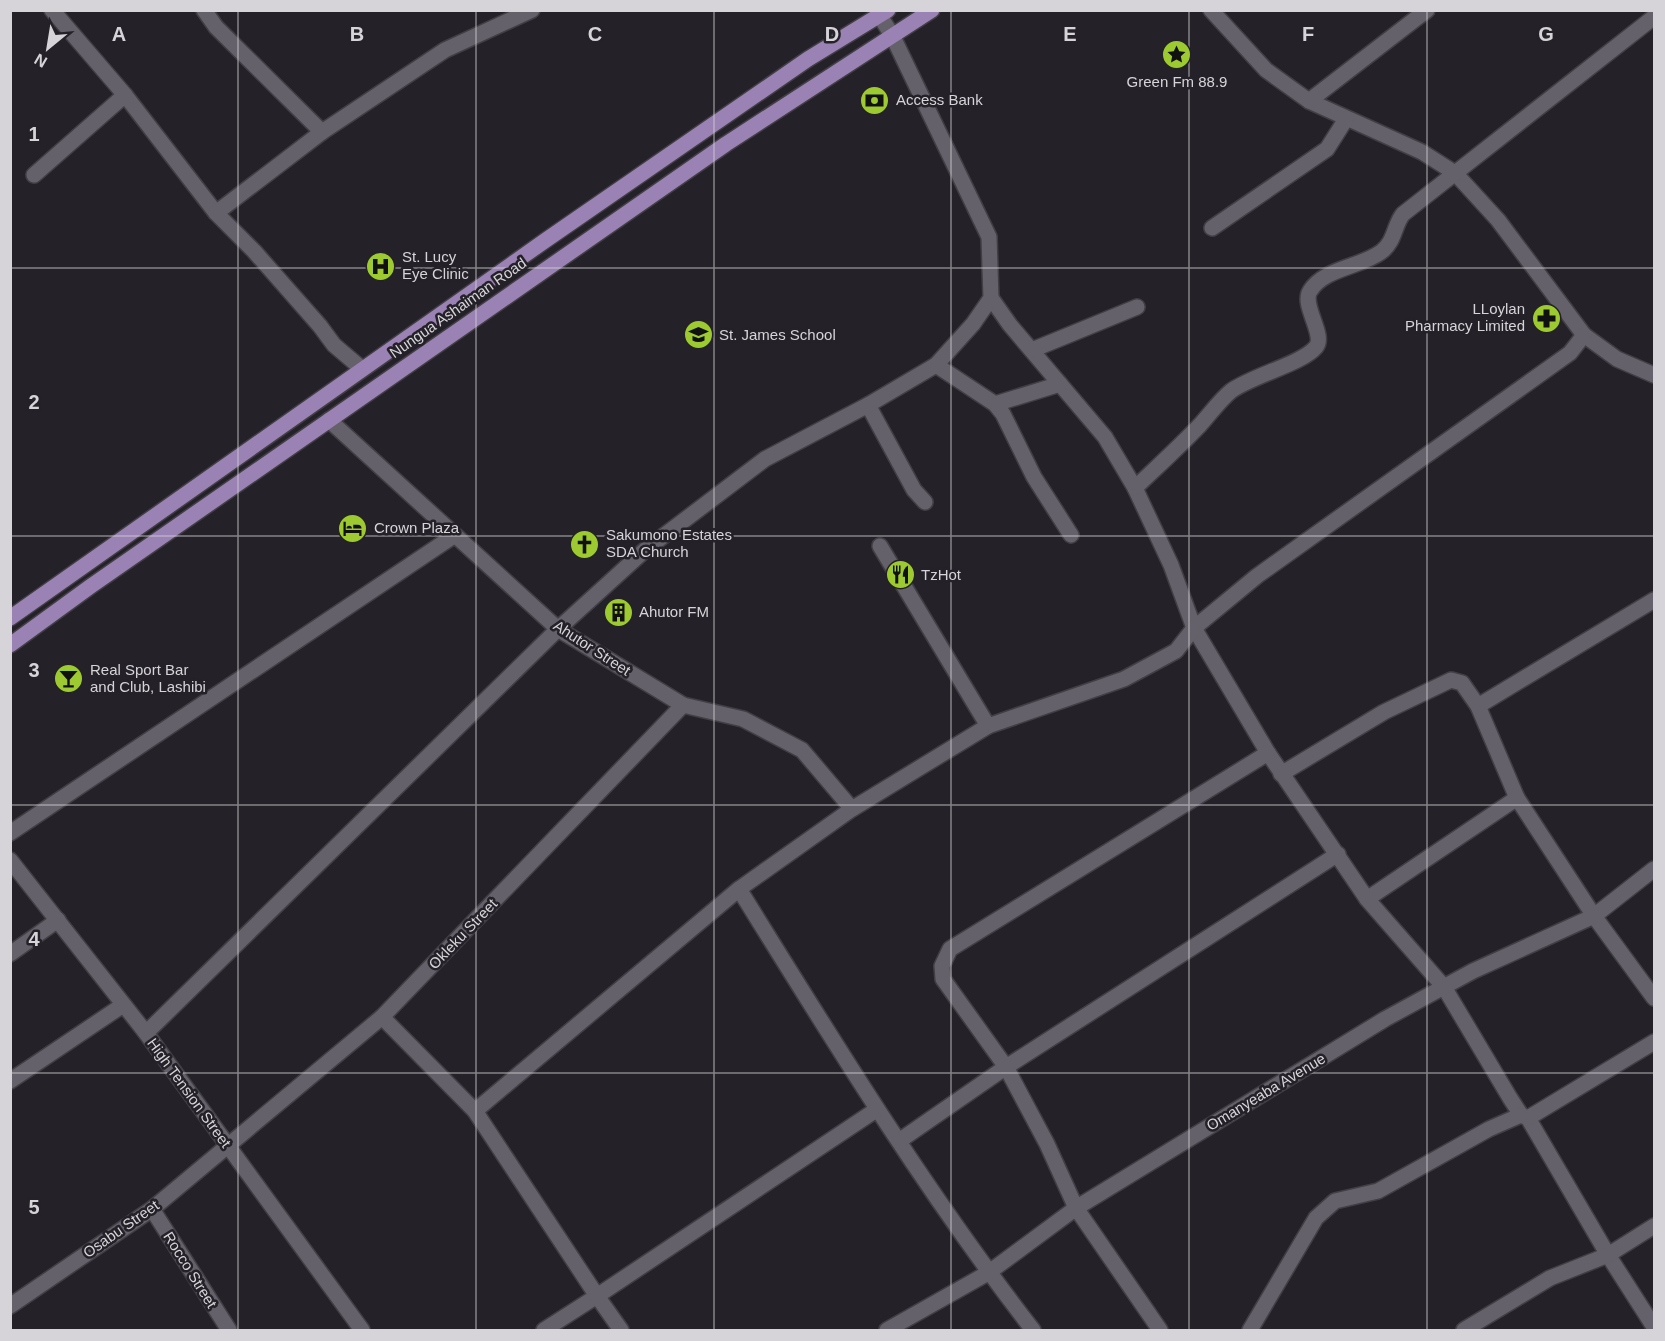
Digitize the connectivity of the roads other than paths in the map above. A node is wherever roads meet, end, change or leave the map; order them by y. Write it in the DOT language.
graph roads {
  1 [pos="51,10"];
  2 [pos="204,10"];
  3 [pos="532,10"];
  4 [pos="1211,10"];
  5 [pos="1427,10"];
  6 [pos="884,13"];
  7 [pos="924,13"];
  8 [pos="1654,17"];
  9 [pos="893,37"];
  10 [pos="125,94"];
  11 [pos="1309,101"];
  12 [pos="1346,119"];
  13 [pos="322,132"];
  14 [pos="1455,174"];
  15 [pos="34,175"];
  16 [pos="216,213"];
  17 [pos="1212,228"];
  18 [pos="991,298"];
  19 [pos="1137,307"];
  20 [pos="1584,335"];
  21 [pos="1032,350"];
  22 [pos="936,365"];
  23 [pos="361,368"];
  24 [pos="1654,375"];
  25 [pos="1060,384"];
  26 [pos="995,404"];
  27 [pos="868,405"];
  28 [pos="329,420"];
  29 [pos="1135,488"];
  30 [pos="925,502"];
  31 [pos="455,535"];
  32 [pos="1071,535"];
  33 [pos="880,546"];
  34 [pos="1654,600"];
  35 [pos="10,618"];
  36 [pos="1194,628"];
  37 [pos="558,629"];
  38 [pos="10,645"];
  39 [pos="683,705"];
  40 [pos="1478,706"];
  41 [pos="988,726"];
  42 [pos="1268,753"];
  43 [pos="1281,774"];
  44 [pos="1516,798"];
  45 [pos="852,809"];
  46 [pos="10,833"];
  47 [pos="1338,854"];
  48 [pos="10,860"];
  49 [pos="1654,869"];
  50 [pos="739,889"];
  51 [pos="1367,899"];
  52 [pos="1594,916"];
  53 [pos="58,920"];
  54 [pos="10,954"];
  55 [pos="1444,987"];
  56 [pos="1654,998"];
  57 [pos="123,1005"];
  58 [pos="382,1017"];
  59 [pos="146,1033"];
  60 [pos="1654,1042"];
  61 [pos="1006,1067"];
  62 [pos="10,1081"];
  63 [pos="876,1110"];
  64 [pos="476,1111"];
  65 [pos="1524,1116"];
  66 [pos="899,1141"];
  67 [pos="227,1146"];
  68 [pos="1076,1208"];
  69 [pos="152,1209"];
  70 [pos="1654,1226"];
  71 [pos="1608,1255"];
  72 [pos="988,1273"];
  73 [pos="597,1296"];
  74 [pos="10,1306"];
  75 [pos="1654,1327"];
  76 [pos="228,1330"];
  77 [pos="362,1330"];
  78 [pos="544,1330"];
  79 [pos="621,1330"];
  80 [pos="887,1330"];
  81 [pos="1033,1330"];
  82 [pos="1160,1330"];
  83 [pos="1250,1330"];
  84 [pos="1464,1330"];
  1 -- 10 [label="street"];
  2 -- 13 [label="street"];
  3 -- 13 [label="street"];
  4 -- 11 [label="street"];
  5 -- 11 [label="street"];
  6 -- 9 [label="street"];
  6 -- 23 [label="main road, Nungua Ashaiman Road"];
  7 -- 9 [label="main road, Nungua Ashaiman Road"];
  8 -- 14 [label="street"];
  9 -- 18 [label="street"];
  9 -- 28 [label="main road, Nungua Ashaiman Road"];
  10 -- 15 [label="street"];
  10 -- 16 [label="street"];
  11 -- 12 [label="street"];
  12 -- 14 [label="street"];
  12 -- 17 [label="street"];
  13 -- 16 [label="street"];
  14 -- 20 [label="street"];
  14 -- 29 [label="street"];
  16 -- 23 [label="street"];
  18 -- 21 [label="street"];
  18 -- 22 [label="street"];
  19 -- 21 [label="street"];
  20 -- 24 [label="street"];
  20 -- 36 [label="street"];
  21 -- 25 [label="street"];
  22 -- 26 [label="street"];
  22 -- 27 [label="street"];
  23 -- 35 [label="main road, Nungua Ashaiman Road"];
  25 -- 26 [label="street"];
  25 -- 29 [label="street"];
  26 -- 32 [label="street"];
  27 -- 30 [label="street"];
  27 -- 37 [label="street"];
  28 -- 31 [label="street, Ahutor Street"];
  28 -- 38 [label="main road, Nungua Ashaiman Road"];
  29 -- 36 [label="street"];
  31 -- 37 [label="street, Ahutor Street"];
  31 -- 46 [label="street"];
  33 -- 41 [label="street"];
  34 -- 40 [label="street"];
  36 -- 41 [label="street"];
  36 -- 42 [label="street"];
  37 -- 39 [label="street, Ahutor Street"];
  37 -- 59 [label="street"];
  39 -- 45 [label="street, Ahutor Street"];
  39 -- 58 [label="street, Okleku Street"];
  40 -- 43 [label="street"];
  40 -- 44 [label="street"];
  41 -- 45 [label="street"];
  42 -- 43 [label="street"];
  42 -- 61 [label="street"];
  43 -- 47 [label="street"];
  44 -- 51 [label="street"];
  44 -- 52 [label="street"];
  45 -- 50 [label="street"];
  47 -- 51 [label="street"];
  47 -- 61 [label="street"];
  48 -- 53 [label="street, High Tension Street"];
  49 -- 52 [label="street, Omanyeaba Avenue"];
  50 -- 63 [label="street"];
  50 -- 64 [label="street"];
  51 -- 55 [label="street"];
  52 -- 55 [label="street, Omanyeaba Avenue"];
  52 -- 56 [label="street"];
  53 -- 54 [label="street"];
  53 -- 57 [label="street, High Tension Street"];
  55 -- 65 [label="street"];
  55 -- 68 [label="street, Omanyeaba Avenue"];
  57 -- 59 [label="street, High Tension Street"];
  57 -- 62 [label="street"];
  58 -- 64 [label="street"];
  58 -- 67 [label="street, Okleku Street"];
  59 -- 67 [label="street, High Tension Street"];
  60 -- 65 [label="street"];
  61 -- 66 [label="street"];
  61 -- 68 [label="street"];
  63 -- 66 [label="street"];
  63 -- 73 [label="street"];
  64 -- 73 [label="street"];
  65 -- 71 [label="street"];
  65 -- 83 [label="street"];
  66 -- 72 [label="street"];
  67 -- 69 [label="street, Osabu Street"];
  67 -- 77 [label="street, High Tension Street"];
  68 -- 72 [label="street, Omanyeaba Avenue"];
  68 -- 82 [label="street"];
  69 -- 74 [label="street, Osabu Street"];
  69 -- 76 [label="street, Rocco Street"];
  70 -- 71 [label="street"];
  71 -- 75 [label="street"];
  71 -- 84 [label="street"];
  72 -- 80 [label="street, Omanyeaba Avenue"];
  72 -- 81 [label="street"];
  73 -- 78 [label="street"];
  73 -- 79 [label="street"];
}
